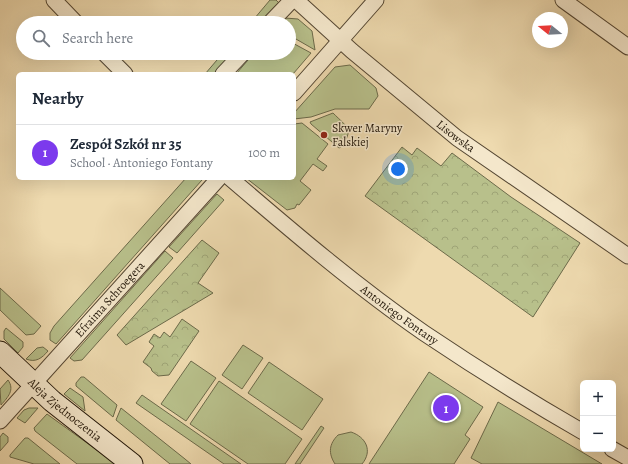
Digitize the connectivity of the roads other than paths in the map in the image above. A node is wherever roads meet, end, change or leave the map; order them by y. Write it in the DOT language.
graph roads {
  1 [pos="54,0"];
  2 [pos="292,0"];
  3 [pos="296,0"];
  4 [pos="376,0"];
  5 [pos="563,0"];
  6 [pos="69,16"];
  7 [pos="277,16"];
  8 [pos="340,40"];
  9 [pos="628,47"];
  10 [pos="111,60"];
  11 [pos="236,60"];
  12 [pos="123,72"];
  13 [pos="225,72"];
  14 [pos="296,91"];
  15 [pos="217,180"];
  16 [pos="232,180"];
  17 [pos="628,256"];
  18 [pos="0,352"];
  19 [pos="33,384"];
  20 [pos="0,421"];
  21 [pos="580,430"];
  22 [pos="616,451"];
  23 [pos="628,458"];
  24 [pos="132,464"];
  1 -- 6 [label="street"];
  2 -- 7 [label="street"];
  3 -- 8 [label="street, Lisowska"];
  4 -- 8 [label="street"];
  5 -- 9 [label="street"];
  8 -- 14 [label="street"];
  8 -- 17 [label="street, Lisowska"];
  10 -- 12 [label="street"];
  11 -- 13 [label="street"];
  15 -- 19 [label="street, Efraima Schroegera"];
  16 -- 21 [label="street, Antoniego Fontany"];
  18 -- 19 [label="street, Aleja Zjednoczenia"];
  19 -- 20 [label="street, Efraima Schroegera"];
  19 -- 24 [label="street, Aleja Zjednoczenia"];
  22 -- 23 [label="street"];
}
